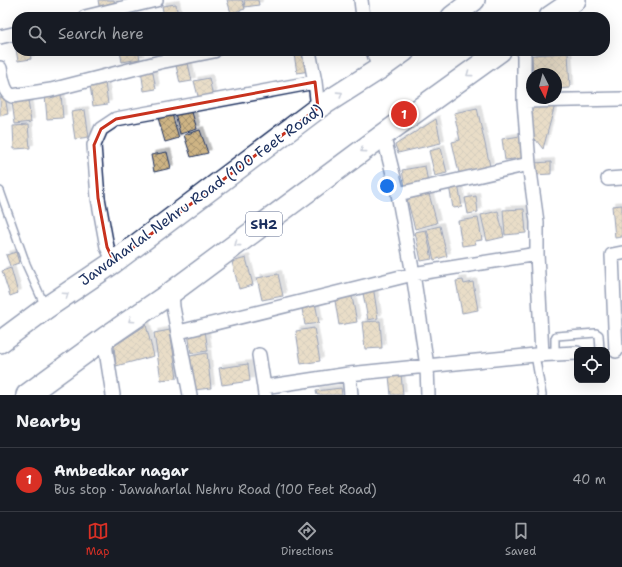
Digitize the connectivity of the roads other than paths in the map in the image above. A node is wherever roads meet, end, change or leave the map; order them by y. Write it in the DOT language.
graph roads {
  1 [pos="156,0"];
  2 [pos="361,0"];
  3 [pos="574,0"];
  4 [pos="106,12"];
  5 [pos="363,12"];
  6 [pos="557,12"];
  7 [pos="12,34"];
  8 [pos="0,38"];
  9 [pos="189,56"];
  10 [pos="310,56"];
  11 [pos="388,56"];
  12 [pos="493,56"];
  13 [pos="524,56"];
  14 [pos="376,60"];
  15 [pos="0,68"];
  16 [pos="315,82"];
  17 [pos="622,99"];
  18 [pos="524,101"];
  19 [pos="318,108"];
  20 [pos="382,136"];
  21 [pos="529,164"];
  22 [pos="622,178"];
  23 [pos="608,179"];
  24 [pos="0,191"];
  25 [pos="398,194"];
  26 [pos="622,253"];
  27 [pos="537,254"];
  28 [pos="114,262"];
  29 [pos="414,274"];
  30 [pos="172,292"];
  31 [pos="46,308"];
  32 [pos="179,332"];
  33 [pos="105,338"];
  34 [pos="0,342"];
  35 [pos="600,347"];
  36 [pos="615,351"];
  37 [pos="574,353"];
  38 [pos="544,354"];
  39 [pos="259,355"];
  40 [pos="427,366"];
  41 [pos="349,374"];
  42 [pos="264,391"];
  43 [pos="26,395"];
  44 [pos="113,395"];
  45 [pos="190,395"];
  46 [pos="351,395"];
  47 [pos="428,395"];
  48 [pos="542,395"];
  1 -- 4 [label="street"];
  2 -- 5 [label="street"];
  3 -- 6 [label="main road"];
  7 -- 8 [label="street"];
  9 -- 15 [label="street"];
  10 -- 16 [label="street"];
  11 -- 14 [label="main road, Jawaharlal Nehru Road (100 Feet Road)"];
  12 -- 20 [label="main road, SH2, one-way"];
  13 -- 18 [label="street"];
  19 -- 14 [label="main road, Jawaharlal Nehru Road (100 Feet Road), one-way"];
  16 -- 19 [label="street"];
  16 -- 28 [label="street"];
  17 -- 18 [label="street"];
  18 -- 21 [label="street"];
  19 -- 28 [label="main road, Jawaharlal Nehru Road (100 Feet Road)"];
  20 -- 25 [label="street"];
  20 -- 30 [label="main road, SH2, one-way"];
  21 -- 25 [label="street"];
  21 -- 27 [label="street"];
  22 -- 23 [label="street"];
  24 -- 31 [label="lane"];
  25 -- 29 [label="street"];
  26 -- 36 [label="street"];
  27 -- 29 [label="street"];
  27 -- 38 [label="street"];
  31 -- 28 [label="main road, Jawaharlal Nehru Road (100 Feet Road), one-way"];
  29 -- 32 [label="street"];
  29 -- 40 [label="street"];
  30 -- 32 [label="street"];
  30 -- 33 [label="main road, SH2, one-way"];
  31 -- 34 [label="main road, Jawaharlal Nehru Road (100 Feet Road)"];
  32 -- 45 [label="street"];
  33 -- 43 [label="main road, SH2"];
  33 -- 44 [label="street"];
  35 -- 38 [label="lane"];
  37 -- 38 [label="street"];
  38 -- 40 [label="street"];
  38 -- 48 [label="lane"];
  39 -- 42 [label="street"];
  40 -- 41 [label="street"];
  40 -- 47 [label="street"];
  41 -- 42 [label="street"];
  41 -- 46 [label="street"];
}
